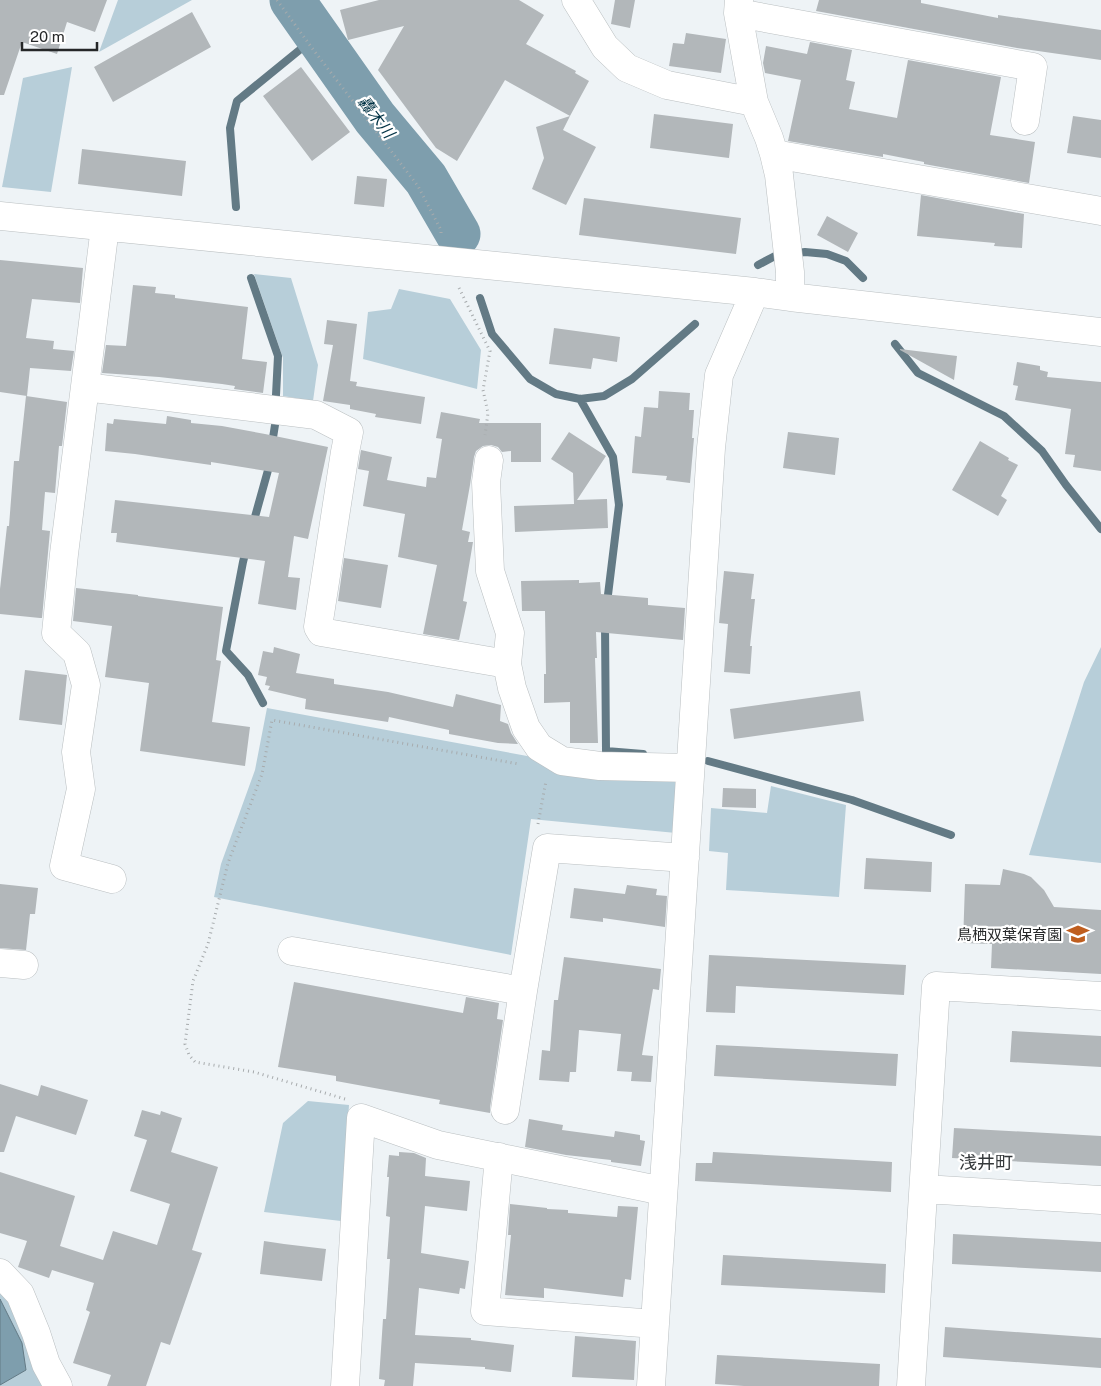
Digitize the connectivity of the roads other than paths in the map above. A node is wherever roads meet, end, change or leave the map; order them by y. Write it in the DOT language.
graph roads {
  1 [pos="576,0"];
  2 [pos="739,7"];
  3 [pos="754,102"];
  4 [pos="1025,121"];
  5 [pos="774,154"];
  6 [pos="1101,211"];
  7 [pos="0,216"];
  8 [pos="105,227"];
  9 [pos="790,285"];
  10 [pos="755,292"];
  11 [pos="1101,332"];
  12 [pos="85,387"];
  13 [pos="489,460"];
  14 [pos="507,664"];
  15 [pos="690,768"];
  16 [pos="685,858"];
  17 [pos="112,880"];
  18 [pos="292,951"];
  19 [pos="523,991"];
  20 [pos="1101,996"];
  21 [pos="505,1110"];
  22 [pos="499,1157"];
  23 [pos="924,1189"];
  24 [pos="663,1190"];
  25 [pos="1101,1200"];
  26 [pos="0,1273"];
  27 [pos="655,1324"];
  28 [pos="58,1386"];
  29 [pos="345,1386"];
  30 [pos="651,1386"];
  31 [pos="911,1386"];
  1 -- 3 [label="street"];
  2 -- 3 [label="street"];
  2 -- 4 [label="street"];
  3 -- 5 [label="street"];
  5 -- 6 [label="street"];
  5 -- 9 [label="street"];
  7 -- 8 [label="street"];
  8 -- 10 [label="street"];
  8 -- 12 [label="street"];
  9 -- 10 [label="street"];
  9 -- 11 [label="street"];
  10 -- 15 [label="street"];
  12 -- 14 [label="street"];
  12 -- 17 [label="street"];
  13 -- 14 [label="street"];
  14 -- 15 [label="street"];
  15 -- 16 [label="street"];
  16 -- 19 [label="street"];
  16 -- 24 [label="street"];
  18 -- 19 [label="street"];
  19 -- 21 [label="street"];
  20 -- 23 [label="street"];
  22 -- 24 [label="street"];
  22 -- 27 [label="street"];
  22 -- 29 [label="street"];
  23 -- 25 [label="street"];
  23 -- 31 [label="street"];
  24 -- 27 [label="street"];
  26 -- 28 [label="street"];
  27 -- 30 [label="street"];
}
